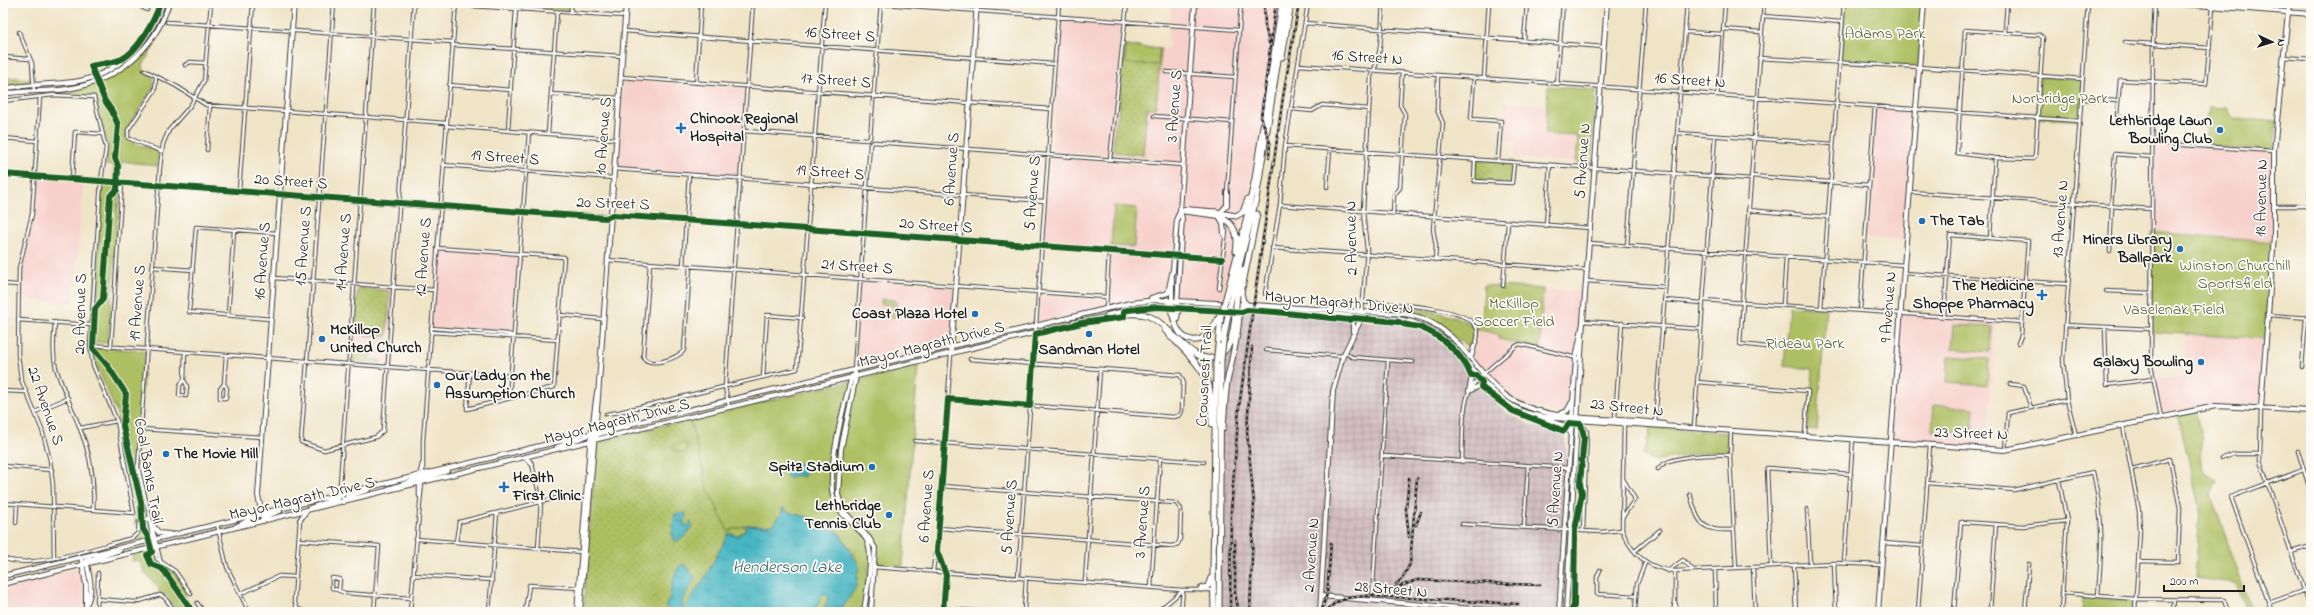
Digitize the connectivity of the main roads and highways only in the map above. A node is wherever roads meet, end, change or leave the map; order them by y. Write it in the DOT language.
graph roads {
  1 [pos="163,3"];
  2 [pos="169,3"];
  3 [pos="294,3"];
  4 [pos="626,3"];
  5 [pos="977,3"];
  6 [pos="1195,3"];
  7 [pos="1282,3"];
  8 [pos="1287,3"];
  9 [pos="1291,3"];
  10 [pos="1607,3"];
  11 [pos="1924,3"];
  12 [pos="2170,3"];
  13 [pos="2289,3"];
  14 [pos="2288,13"];
  15 [pos="2311,14"];
  16 [pos="3,89"];
  17 [pos="1274,91"];
  18 [pos="3,94"];
  19 [pos="1262,153"];
  20 [pos="3,174"];
  21 [pos="1227,192"];
  22 [pos="280,194"];
  23 [pos="1180,211"];
  24 [pos="1214,212"];
  25 [pos="1219,216"];
  26 [pos="610,217"];
  27 [pos="1225,232"];
  28 [pos="1173,269"];
  29 [pos="1231,293"];
  30 [pos="1136,302"];
  31 [pos="1173,303"];
  32 [pos="1247,304"];
  33 [pos="1187,306"];
  34 [pos="1238,306"];
  35 [pos="1221,315"];
  36 [pos="1344,315"];
  37 [pos="1362,317"];
  38 [pos="1152,318"];
  39 [pos="1072,323"];
  40 [pos="1176,325"];
  41 [pos="1352,336"];
  42 [pos="951,346"];
  43 [pos="1463,349"];
  44 [pos="951,354"];
  45 [pos="1472,357"];
  46 [pos="1579,359"];
  47 [pos="1470,363"];
  48 [pos="854,370"];
  49 [pos="1483,375"];
  50 [pos="853,377"];
  51 [pos="1493,390"];
  52 [pos="1574,396"];
  53 [pos="2261,407"];
  54 [pos="1523,411"];
  55 [pos="2311,411"];
  56 [pos="1559,414"];
  57 [pos="1572,417"];
  58 [pos="1577,418"];
  59 [pos="1654,424"];
  60 [pos="1571,435"];
  61 [pos="593,436"];
  62 [pos="1891,441"];
  63 [pos="535,455"];
  64 [pos="524,457"];
  65 [pos="421,479"];
  66 [pos="1216,479"];
  67 [pos="380,484"];
  68 [pos="342,494"];
  69 [pos="343,502"];
  70 [pos="289,506"];
  71 [pos="307,510"];
  72 [pos="261,513"];
  73 [pos="294,514"];
  74 [pos="263,521"];
  75 [pos="152,524"];
  76 [pos="234,528"];
  77 [pos="176,534"];
  78 [pos="84,560"];
  79 [pos="1213,571"];
  80 [pos="3,576"];
  81 [pos="3,584"];
  82 [pos="580,588"];
  83 [pos="1201,589"];
  84 [pos="1215,590"];
  85 [pos="1321,596"];
  86 [pos="1567,602"];
  87 [pos="86,612"];
  88 [pos="577,612"];
  89 [pos="580,612"];
  90 [pos="864,612"];
  91 [pos="871,612"];
  92 [pos="1214,612"];
  93 [pos="1219,612"];
  94 [pos="1320,612"];
  95 [pos="1506,612"];
  96 [pos="1559,612"];
  97 [pos="1566,612"];
  98 [pos="1572,612"];
  99 [pos="1879,612"];
  1 -- 16 [label="main road"];
  2 -- 18 [label="main road"];
  3 -- 22 [label="main road, 16 Avenue S"];
  4 -- 26 [label="main road, 10 Avenue S"];
  5 -- 42 [label="main road, 6 Avenue S"];
  6 -- 23 [label="main road, 3 Avenue S"];
  7 -- 19 [label="highway, Crowsnest Trail"];
  8 -- 17 [label="highway, Crowsnest Trail"];
  9 -- 17 [label="highway"];
  10 -- 46 [label="main road, 5 Avenue N"];
  11 -- 62 [label="main road, 9 Avenue N"];
  12 -- 14 [label="main road"];
  13 -- 14 [label="main road, 18 Avenue N"];
  14 -- 15 [label="main road"];
  14 -- 53 [label="main road, 18 Avenue N"];
  17 -- 19 [label="highway, Crowsnest Trail"];
  19 -- 24 [label="highway"];
  19 -- 29 [label="highway, Crowsnest Trail"];
  19 -- 29 [label="highway, Crowsnest Trail"];
  19 -- 32 [label="highway"];
  20 -- 22 [label="main road, 20 Street S"];
  21 -- 24 [label="main road"];
  22 -- 26 [label="main road, 20 Street S"];
  22 -- 72 [label="main road, 16 Avenue S"];
  23 -- 24 [label="main road"];
  23 -- 25 [label="main road"];
  23 -- 28 [label="main road, 3 Avenue S"];
  23 -- 31 [label="main road, 3 Avenue S"];
  25 -- 27 [label="main road"];
  25 -- 29 [label="highway"];
  26 -- 61 [label="main road, 10 Avenue S"];
  28 -- 30 [label="main road"];
  28 -- 31 [label="main road, 3 Avenue S"];
  29 -- 35 [label="highway, Crowsnest Trail, bridge"];
  29 -- 38 [label="highway, bridge"];
  29 -- 66 [label="highway, Crowsnest Trail, bridge"];
  30 -- 31 [label="main road, Mayor Magrath Drive S"];
  30 -- 42 [label="main road, Mayor Magrath Drive S"];
  31 -- 33 [label="main road, Mayor Magrath Drive S"];
  31 -- 34 [label="main road, Mayor Magrath Drive S"];
  31 -- 39 [label="main road, Mayor Magrath Drive S"];
  31 -- 40 [label="highway"];
  32 -- 34 [label="main road, Mayor Magrath Drive N"];
  32 -- 43 [label="main road, Mayor Magrath Drive N"];
  33 -- 34 [label="main road, Mayor Magrath Drive S"];
  33 -- 40 [label="highway"];
  34 -- 36 [label="main road, Mayor Magrath Drive N"];
  34 -- 66 [label="highway"];
  35 -- 40 [label="highway"];
  35 -- 66 [label="highway, Crowsnest Trail, bridge"];
  36 -- 37 [label="main road, Mayor Magrath Drive N"];
  36 -- 41 [label="main road"];
  37 -- 41 [label="main road, 2 Avenue N"];
  37 -- 47 [label="main road, Mayor Magrath Drive N"];
  38 -- 39 [label="highway"];
  38 -- 66 [label="highway"];
  39 -- 44 [label="main road, Mayor Magrath Drive S"];
  41 -- 85 [label="main road, 2 Avenue N"];
  42 -- 44 [label="main road, 6 Avenue S"];
  42 -- 48 [label="main road, Mayor Magrath Drive S"];
  43 -- 45 [label="main road, Mayor Magrath Drive N"];
  43 -- 45 [label="main road"];
  44 -- 50 [label="main road, Mayor Magrath Drive S"];
  45 -- 49 [label="main road, Mayor Magrath Drive N"];
  46 -- 52 [label="main road, 5 Avenue N"];
  46 -- 58 [label="main road, 5 Avenue N"];
  47 -- 49 [label="main road, Mayor Magrath Drive N"];
  47 -- 51 [label="main road"];
  48 -- 50 [label="main road"];
  48 -- 61 [label="main road, Mayor Magrath Drive S"];
  49 -- 51 [label="main road, Mayor Magrath Drive N"];
  49 -- 56 [label="main road, Mayor Magrath Drive N"];
  50 -- 61 [label="main road, Mayor Magrath Drive S"];
  50 -- 90 [label="main road"];
  50 -- 91 [label="main road"];
  51 -- 54 [label="main road, Mayor Magrath Drive N"];
  52 -- 56 [label="main road"];
  52 -- 57 [label="main road, 5 Avenue N"];
  53 -- 55 [label="main road, 23 Street N"];
  53 -- 62 [label="main road, 23 Street N"];
  54 -- 57 [label="main road, Mayor Magrath Drive N"];
  54 -- 60 [label="main road"];
  56 -- 57 [label="main road, Mayor Magrath Drive N"];
  57 -- 58 [label="main road, Mayor Magrath Drive N"];
  57 -- 60 [label="main road, 5 Avenue N"];
  58 -- 59 [label="main road, 23 Street N"];
  58 -- 59 [label="main road, 23 Street N"];
  58 -- 86 [label="main road, 5 Avenue N"];
  59 -- 62 [label="main road, 23 Street N"];
  60 -- 96 [label="main road, 5 Avenue N"];
  61 -- 63 [label="main road, Mayor Magrath Drive S"];
  61 -- 65 [label="main road, Mayor Magrath Drive S"];
  61 -- 82 [label="main road, 10 Avenue S"];
  62 -- 99 [label="main road, 9 Avenue N"];
  63 -- 64 [label="main road, Mayor Magrath Drive S"];
  63 -- 64 [label="main road"];
  64 -- 65 [label="main road, Mayor Magrath Drive S"];
  65 -- 67 [label="main road, Mayor Magrath Drive S"];
  65 -- 69 [label="main road, Mayor Magrath Drive S"];
  66 -- 79 [label="highway, Crowsnest Trail"];
  66 -- 84 [label="highway, Crowsnest Trail"];
  67 -- 68 [label="main road, Mayor Magrath Drive S"];
  67 -- 69 [label="main road"];
  68 -- 70 [label="main road, Mayor Magrath Drive S"];
  68 -- 71 [label="main road"];
  69 -- 71 [label="main road, Mayor Magrath Drive S"];
  70 -- 72 [label="main road, Mayor Magrath Drive S"];
  70 -- 74 [label="main road"];
  71 -- 73 [label="main road, Mayor Magrath Drive S"];
  71 -- 73 [label="main road"];
  72 -- 74 [label="main road, 16 Avenue S"];
  72 -- 76 [label="main road"];
  72 -- 77 [label="main road, Mayor Magrath Drive S"];
  73 -- 74 [label="main road, Mayor Magrath Drive S"];
  74 -- 76 [label="main road, Mayor Magrath Drive S"];
  75 -- 77 [label="main road"];
  76 -- 78 [label="main road, Mayor Magrath Drive S"];
  77 -- 78 [label="main road, Mayor Magrath Drive S"];
  78 -- 80 [label="main road, Mayor Magrath Drive S"];
  78 -- 81 [label="main road, Mayor Magrath Drive S"];
  78 -- 87 [label="main road"];
  79 -- 83 [label="highway"];
  79 -- 84 [label="highway, Crowsnest Trail"];
  82 -- 88 [label="main road"];
  82 -- 89 [label="main road"];
  84 -- 92 [label="highway, Crowsnest Trail"];
  84 -- 93 [label="highway, Crowsnest Trail"];
  85 -- 94 [label="main road, 2 Avenue N"];
  85 -- 95 [label="main road, 28 Street N"];
  86 -- 97 [label="main road, 5 Avenue N"];
  86 -- 98 [label="main road"];
}
